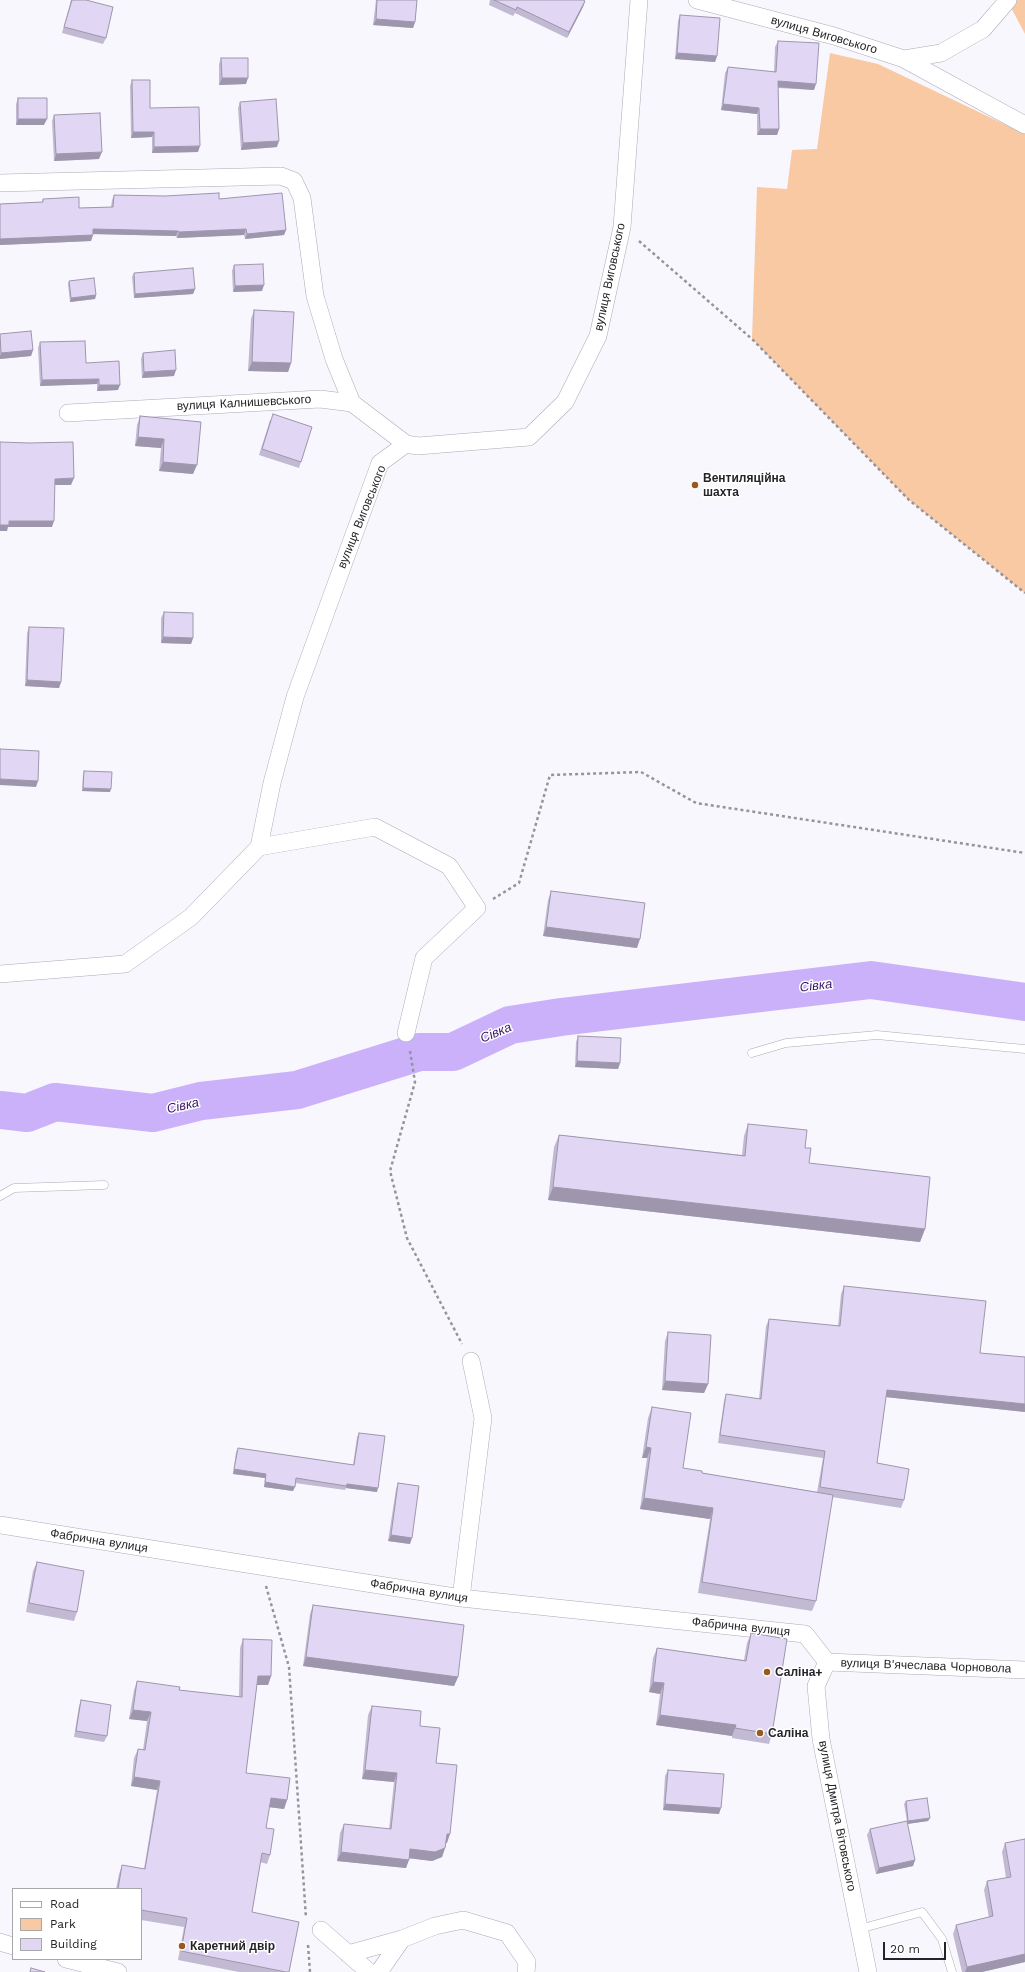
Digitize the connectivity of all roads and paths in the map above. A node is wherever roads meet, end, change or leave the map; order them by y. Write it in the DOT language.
graph roads {
  1 [pos="640,0"];
  2 [pos="698,0"];
  3 [pos="1008,0"];
  4 [pos="904,59"];
  5 [pos="1025,125"];
  6 [pos="0,183"];
  7 [pos="622,227"];
  8 [pos="352,403"];
  9 [pos="68,413"];
  10 [pos="406,444"];
  11 [pos="1025,593"];
  12 [pos="259,847"];
  13 [pos="1025,853"];
  14 [pos="477,908"];
  15 [pos="0,974"];
  16 [pos="406,1032"];
  17 [pos="1025,1049"];
  18 [pos="752,1053"];
  19 [pos="104,1185"];
  20 [pos="0,1196"];
  21 [pos="471,1361"];
  22 [pos="0,1525"];
  23 [pos="260,1566"];
  24 [pos="461,1598"];
  25 [pos="828,1662"];
  26 [pos="1025,1670"];
  27 [pos="314,1927"];
  28 [pos="859,1929"];
  29 [pos="402,1939"];
  30 [pos="308,1941"];
  31 [pos="0,1942"];
  32 [pos="12,1946"];
  33 [pos="348,1954"];
  34 [pos="70,1960"];
  35 [pos="118,1972"];
  36 [pos="310,1972"];
  37 [pos="368,1972"];
  38 [pos="379,1972"];
  39 [pos="526,1972"];
  40 [pos="868,1972"];
  41 [pos="952,1972"];
  1 -- 7 [label="street, вулиця Виговського"];
  2 -- 4 [label="street, вулиця Виговського"];
  3 -- 4 [label="street, вулиця Виговського"];
  4 -- 5 [label="street, вулиця Виговського"];
  6 -- 8 [label="street"];
  7 -- 10 [label="street, вулиця Виговського"];
  7 -- 11 [label="path"];
  8 -- 9 [label="street, вулиця Калнишевського"];
  8 -- 10 [label="street, вулиця Калнишевського"];
  10 -- 12 [label="street, вулиця Виговського"];
  12 -- 14 [label="street"];
  12 -- 15 [label="street"];
  13 -- 14 [label="path"];
  14 -- 16 [label="street"];
  16 -- 21 [label="path"];
  17 -- 18 [label="lane"];
  19 -- 20 [label="lane"];
  21 -- 24 [label="street"];
  22 -- 23 [label="street, Фабрична вулиця"];
  23 -- 24 [label="street, Фабрична вулиця"];
  23 -- 27 [label="path"];
  24 -- 25 [label="street, Фабрична вулиця"];
  25 -- 26 [label="street, вулиця В'ячеслава Чорновола"];
  25 -- 28 [label="street, вулиця Дмитра Вітовського"];
  27 -- 33 [label="street"];
  28 -- 40 [label="street, вулиця Дмитра Вітовського"];
  28 -- 41 [label="lane"];
  29 -- 33 [label="street"];
  29 -- 38 [label="street"];
  29 -- 39 [label="street"];
  30 -- 36 [label="path"];
  31 -- 32 [label="street"];
  33 -- 37 [label="street"];
  34 -- 35 [label="street"];
}
